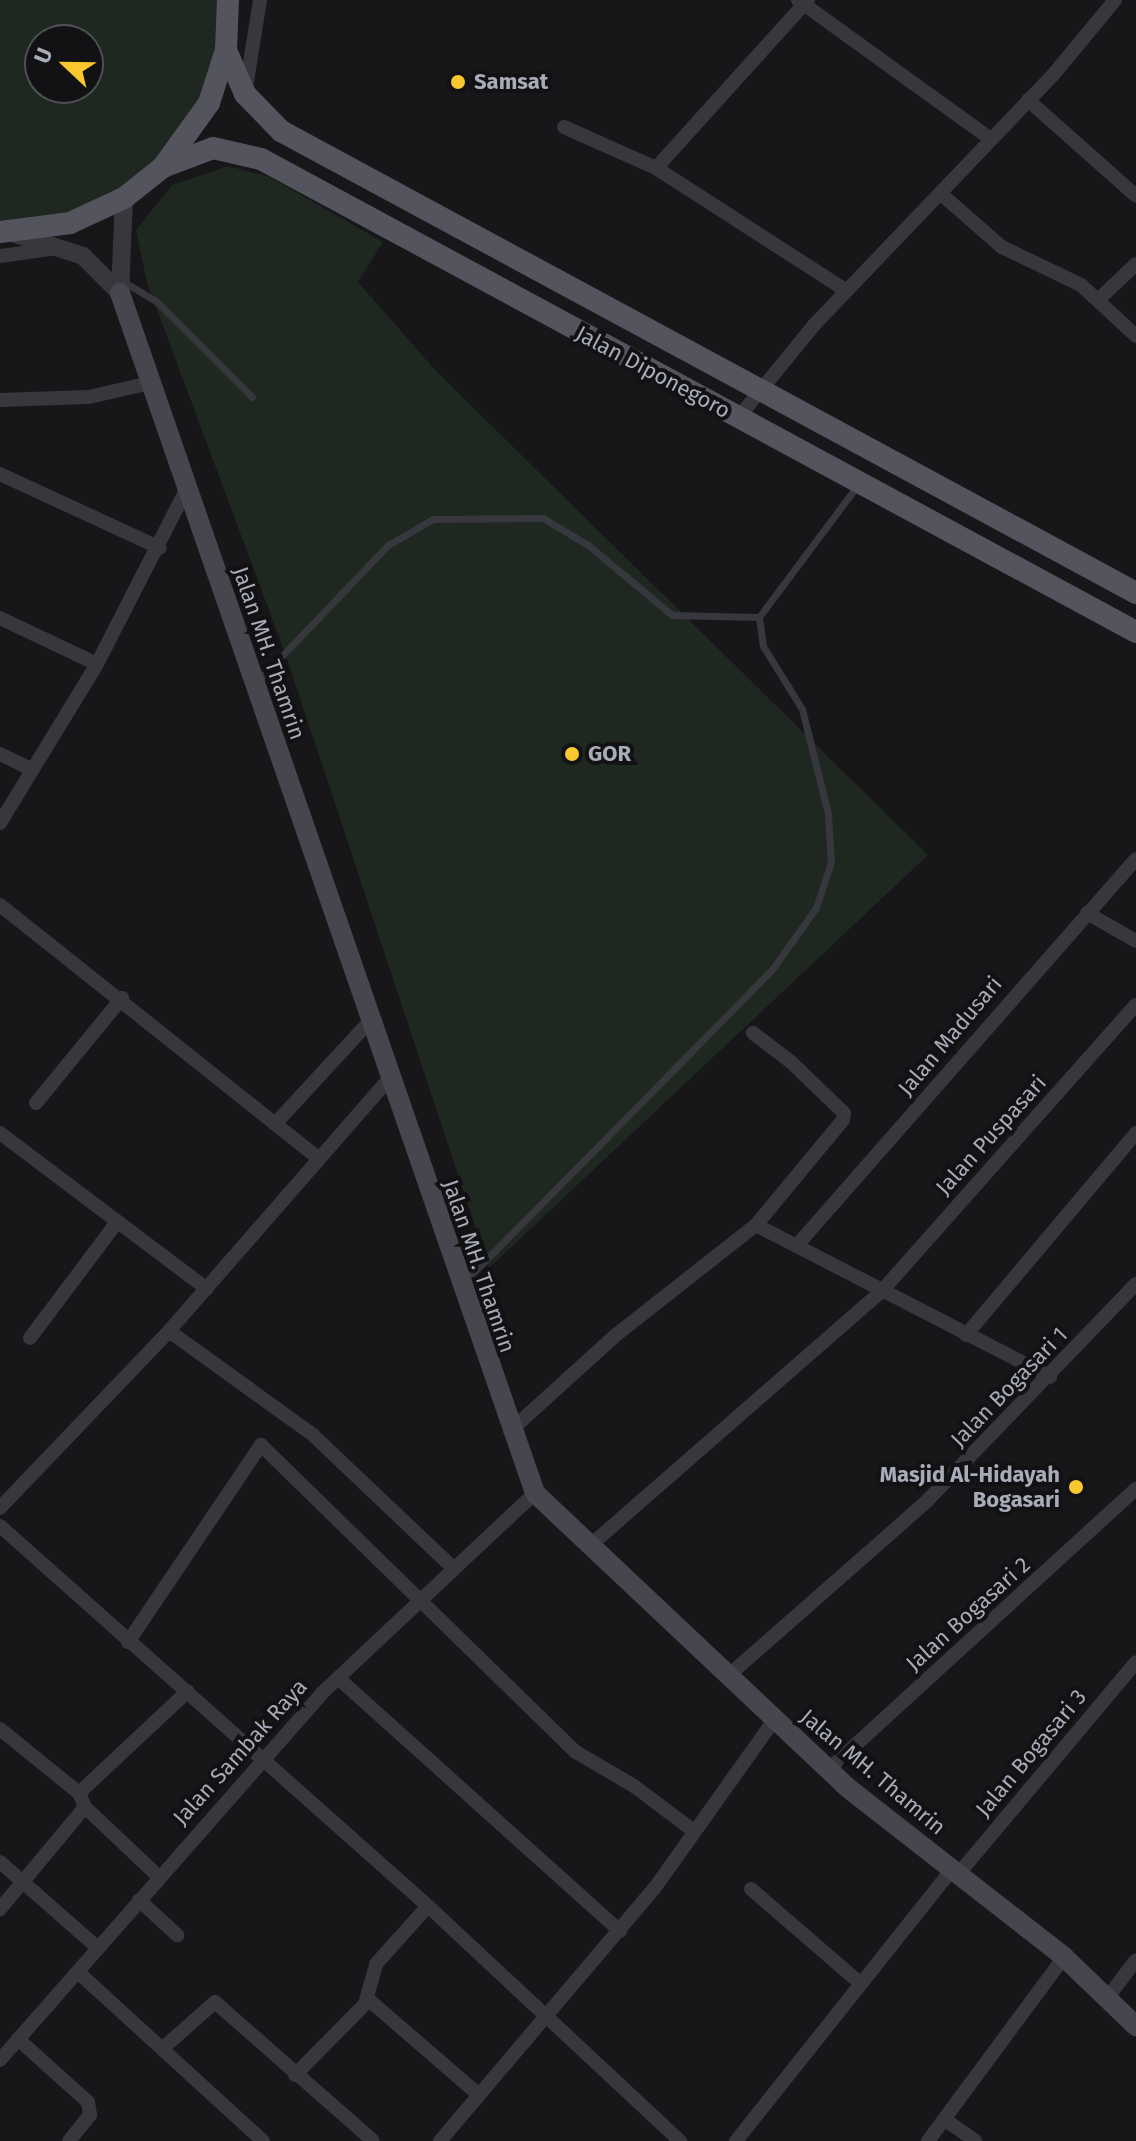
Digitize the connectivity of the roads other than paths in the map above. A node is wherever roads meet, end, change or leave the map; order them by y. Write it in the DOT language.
graph roads {
  1 [pos="228,0"];
  2 [pos="260,0"];
  3 [pos="1115,0"];
  4 [pos="803,1"];
  5 [pos="226,50"];
  6 [pos="245,94"];
  7 [pos="1028,100"];
  8 [pos="564,127"];
  9 [pos="991,139"];
  10 [pos="163,167"];
  11 [pos="656,168"];
  12 [pos="940,193"];
  13 [pos="1136,196"];
  14 [pos="124,198"];
  15 [pos="6,232"];
  16 [pos="62,247"];
  17 [pos="0,256"];
  18 [pos="1136,264"];
  19 [pos="120,286"];
  20 [pos="845,290"];
  21 [pos="1099,299"];
  22 [pos="1136,336"];
  23 [pos="150,383"];
  24 [pos="756,390"];
  25 [pos="252,397"];
  26 [pos="0,400"];
  27 [pos="738,418"];
  28 [pos="0,474"];
  29 [pos="858,485"];
  30 [pos="187,488"];
  31 [pos="160,548"];
  32 [pos="1136,593"];
  33 [pos="759,617"];
  34 [pos="0,618"];
  35 [pos="1136,632"];
  36 [pos="97,664"];
  37 [pos="255,685"];
  38 [pos="0,754"];
  39 [pos="31,769"];
  40 [pos="0,823"];
  41 [pos="1136,859"];
  42 [pos="0,905"];
  43 [pos="1087,913"];
  44 [pos="1136,941"];
  45 [pos="122,998"];
  46 [pos="1136,1005"];
  47 [pos="370,1021"];
  48 [pos="753,1033"];
  49 [pos="390,1078"];
  50 [pos="36,1103"];
  51 [pos="275,1124"];
  52 [pos="0,1133"];
  53 [pos="1136,1133"];
  54 [pos="318,1158"];
  55 [pos="117,1222"];
  56 [pos="756,1225"];
  57 [pos="799,1243"];
  58 [pos="1136,1284"];
  59 [pos="461,1285"];
  60 [pos="207,1289"];
  61 [pos="880,1293"];
  62 [pos="169,1331"];
  63 [pos="966,1335"];
  64 [pos="30,1338"];
  65 [pos="1050,1377"];
  66 [pos="510,1431"];
  67 [pos="1136,1489"];
  68 [pos="535,1493"];
  69 [pos="0,1508"];
  70 [pos="0,1526"];
  71 [pos="593,1543"];
  72 [pos="453,1568"];
  73 [pos="421,1597"];
  74 [pos="128,1642"];
  75 [pos="1136,1662"];
  76 [pos="728,1676"];
  77 [pos="338,1678"];
  78 [pos="188,1691"];
  79 [pos="774,1720"];
  80 [pos="0,1729"];
  81 [pos="262,1757"];
  82 [pos="828,1770"];
  83 [pos="82,1800"];
  84 [pos="694,1831"];
  85 [pos="0,1862"];
  86 [pos="956,1870"];
  87 [pos="159,1877"];
  88 [pos="23,1882"];
  89 [pos="751,1889"];
  90 [pos="139,1900"];
  91 [pos="428,1906"];
  92 [pos="0,1909"];
  93 [pos="620,1931"];
  94 [pos="177,1935"];
  95 [pos="98,1948"];
  96 [pos="1064,1957"];
  97 [pos="1136,1960"];
  98 [pos="79,1973"];
  99 [pos="861,1984"];
  100 [pos="1108,1997"];
  101 [pos="366,2000"];
  102 [pos="545,2012"];
  103 [pos="1136,2026"];
  104 [pos="18,2039"];
  105 [pos="162,2049"];
  106 [pos="0,2060"];
  107 [pos="295,2075"];
  108 [pos="478,2094"];
  109 [pos="944,2119"];
  110 [pos="69,2141"];
  111 [pos="263,2141"];
  112 [pos="373,2141"];
  113 [pos="440,2141"];
  114 [pos="680,2141"];
  115 [pos="736,2141"];
  116 [pos="928,2141"];
  117 [pos="975,2141"];
  1 -- 5 [label="main road"];
  2 -- 6 [label="street"];
  3 -- 7 [label="street"];
  4 -- 9 [label="street"];
  4 -- 11 [label="street"];
  5 -- 6 [label="main road, Jalan Diponegoro"];
  5 -- 10 [label="main road"];
  6 -- 24 [label="main road, Jalan Diponegoro"];
  7 -- 9 [label="street"];
  7 -- 13 [label="street"];
  8 -- 11 [label="street"];
  9 -- 12 [label="street"];
  10 -- 14 [label="main road"];
  10 -- 27 [label="main road, Jalan Diponegoro"];
  11 -- 20 [label="street"];
  12 -- 20 [label="street"];
  12 -- 21 [label="street"];
  14 -- 15 [label="main road"];
  14 -- 19 [label="street"];
  15 -- 16 [label="street"];
  16 -- 17 [label="street"];
  16 -- 19 [label="street"];
  18 -- 21 [label="street"];
  19 -- 23 [label="main road, Jalan MH. Thamrin"];
  19 -- 25 [label="lane"];
  20 -- 24 [label="street"];
  21 -- 22 [label="street"];
  23 -- 26 [label="street"];
  23 -- 30 [label="main road, Jalan MH. Thamrin"];
  24 -- 27 [label="street"];
  24 -- 32 [label="main road, Jalan Diponegoro"];
  27 -- 29 [label="main road, Jalan Diponegoro"];
  28 -- 31 [label="street"];
  29 -- 33 [label="lane"];
  29 -- 35 [label="main road, Jalan Diponegoro"];
  30 -- 31 [label="street"];
  30 -- 37 [label="main road, Jalan MH. Thamrin"];
  31 -- 36 [label="street"];
  33 -- 37 [label="lane"];
  33 -- 59 [label="lane"];
  34 -- 36 [label="street"];
  36 -- 39 [label="street"];
  37 -- 47 [label="main road, Jalan MH. Thamrin"];
  38 -- 39 [label="street"];
  39 -- 40 [label="street"];
  41 -- 43 [label="street, Jalan Madusari"];
  42 -- 45 [label="street"];
  43 -- 44 [label="street"];
  43 -- 57 [label="street, Jalan Madusari"];
  45 -- 50 [label="street"];
  45 -- 51 [label="street"];
  46 -- 61 [label="street, Jalan Puspasari"];
  47 -- 49 [label="main road, Jalan MH. Thamrin"];
  47 -- 51 [label="street"];
  48 -- 56 [label="street"];
  49 -- 54 [label="street"];
  49 -- 59 [label="main road, Jalan MH. Thamrin"];
  51 -- 54 [label="street"];
  52 -- 55 [label="street"];
  53 -- 63 [label="street"];
  54 -- 60 [label="street"];
  55 -- 60 [label="street"];
  55 -- 64 [label="street"];
  56 -- 57 [label="street"];
  56 -- 66 [label="street"];
  57 -- 61 [label="street"];
  58 -- 65 [label="street, Jalan Bogasari 1"];
  59 -- 66 [label="main road, Jalan MH. Thamrin"];
  60 -- 62 [label="street"];
  61 -- 63 [label="street"];
  61 -- 71 [label="street, Jalan Puspasari"];
  62 -- 69 [label="street"];
  62 -- 72 [label="street"];
  63 -- 65 [label="street"];
  65 -- 76 [label="street, Jalan Bogasari 1"];
  66 -- 68 [label="main road, Jalan MH. Thamrin"];
  67 -- 82 [label="street, Jalan Bogasari 2"];
  68 -- 71 [label="main road, Jalan MH. Thamrin"];
  68 -- 72 [label="street, Jalan Sambak Raya"];
  70 -- 74 [label="street"];
  71 -- 76 [label="main road, Jalan MH. Thamrin"];
  72 -- 73 [label="street, Jalan Sambak Raya"];
  73 -- 74 [label="street"];
  73 -- 77 [label="street, Jalan Sambak Raya"];
  73 -- 84 [label="street"];
  74 -- 78 [label="street"];
  75 -- 86 [label="street, Jalan Bogasari 3"];
  76 -- 79 [label="main road, Jalan MH. Thamrin"];
  77 -- 81 [label="street, Jalan Sambak Raya"];
  77 -- 93 [label="street"];
  78 -- 81 [label="street"];
  78 -- 83 [label="street"];
  79 -- 82 [label="main road, Jalan MH. Thamrin"];
  79 -- 84 [label="street"];
  80 -- 83 [label="street"];
  81 -- 87 [label="street, Jalan Sambak Raya"];
  81 -- 91 [label="street"];
  82 -- 86 [label="main road, Jalan MH. Thamrin"];
  83 -- 87 [label="street"];
  83 -- 88 [label="street"];
  84 -- 93 [label="street"];
  85 -- 88 [label="street"];
  86 -- 96 [label="main road, Jalan MH. Thamrin"];
  86 -- 99 [label="street, Jalan Bogasari 3"];
  87 -- 90 [label="street, Jalan Sambak Raya"];
  88 -- 92 [label="street"];
  88 -- 95 [label="street"];
  89 -- 99 [label="street"];
  90 -- 94 [label="street"];
  90 -- 95 [label="street, Jalan Sambak Raya"];
  91 -- 101 [label="street"];
  91 -- 102 [label="street"];
  93 -- 102 [label="street"];
  95 -- 98 [label="street, Jalan Sambak Raya"];
  96 -- 100 [label="main road, Jalan MH. Thamrin"];
  96 -- 109 [label="street"];
  97 -- 100 [label="street"];
  98 -- 104 [label="street, Jalan Sambak Raya"];
  98 -- 105 [label="street"];
  99 -- 115 [label="street, Jalan Bogasari 3"];
  100 -- 103 [label="main road, Jalan MH. Thamrin"];
  101 -- 107 [label="street"];
  101 -- 108 [label="street"];
  102 -- 108 [label="street"];
  102 -- 114 [label="street"];
  104 -- 106 [label="street, Jalan Sambak Raya"];
  104 -- 110 [label="street"];
  105 -- 107 [label="street"];
  105 -- 111 [label="street"];
  107 -- 112 [label="street"];
  108 -- 113 [label="street"];
  109 -- 116 [label="street"];
  109 -- 117 [label="street"];
}
